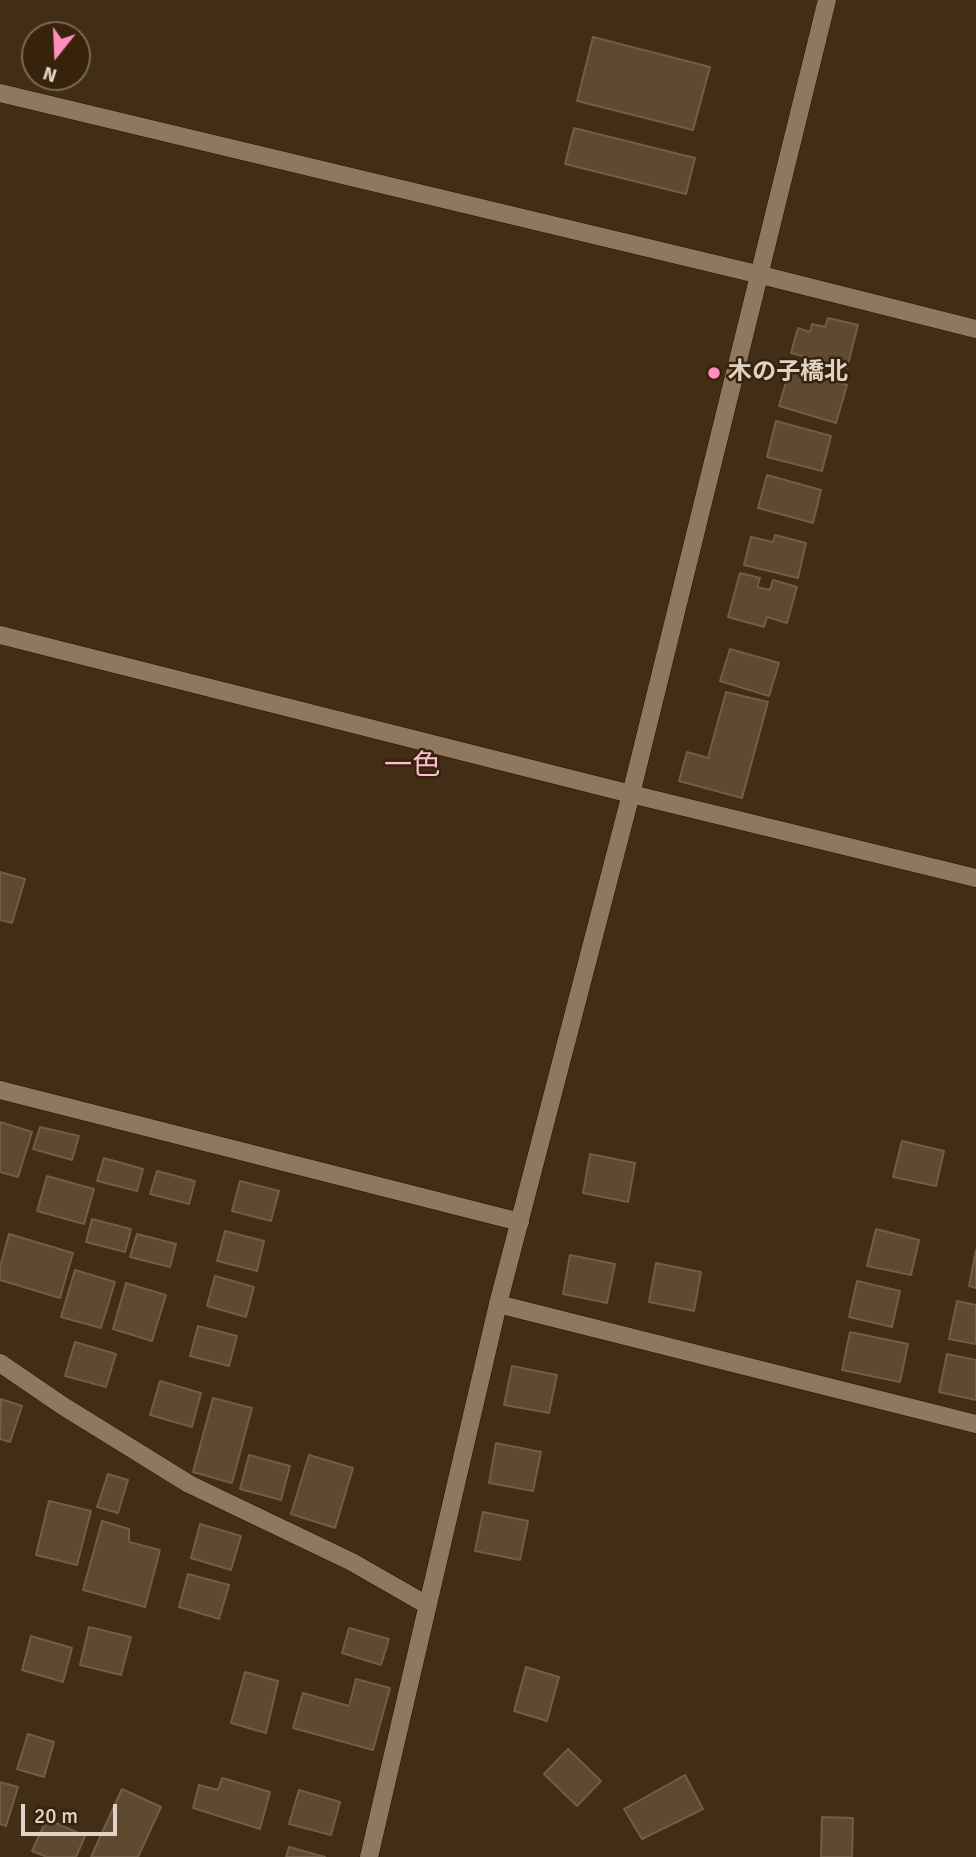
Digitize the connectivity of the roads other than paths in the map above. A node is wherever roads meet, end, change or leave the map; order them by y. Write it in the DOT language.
graph roads {
  1 [pos="827,0"];
  2 [pos="0,93"];
  3 [pos="761,275"];
  4 [pos="976,329"];
  5 [pos="0,635"];
  6 [pos="631,794"];
  7 [pos="976,878"];
  8 [pos="0,1090"];
  9 [pos="520,1222"];
  10 [pos="498,1304"];
  11 [pos="0,1363"];
  12 [pos="976,1424"];
  13 [pos="427,1605"];
  14 [pos="369,1857"];
  1 -- 3 [label="street"];
  2 -- 3 [label="street"];
  3 -- 4 [label="street"];
  3 -- 6 [label="street"];
  5 -- 6 [label="street"];
  6 -- 7 [label="street"];
  6 -- 9 [label="street"];
  8 -- 9 [label="street"];
  9 -- 10 [label="street"];
  10 -- 12 [label="street"];
  10 -- 13 [label="street"];
  11 -- 13 [label="street"];
  13 -- 14 [label="street"];
}
